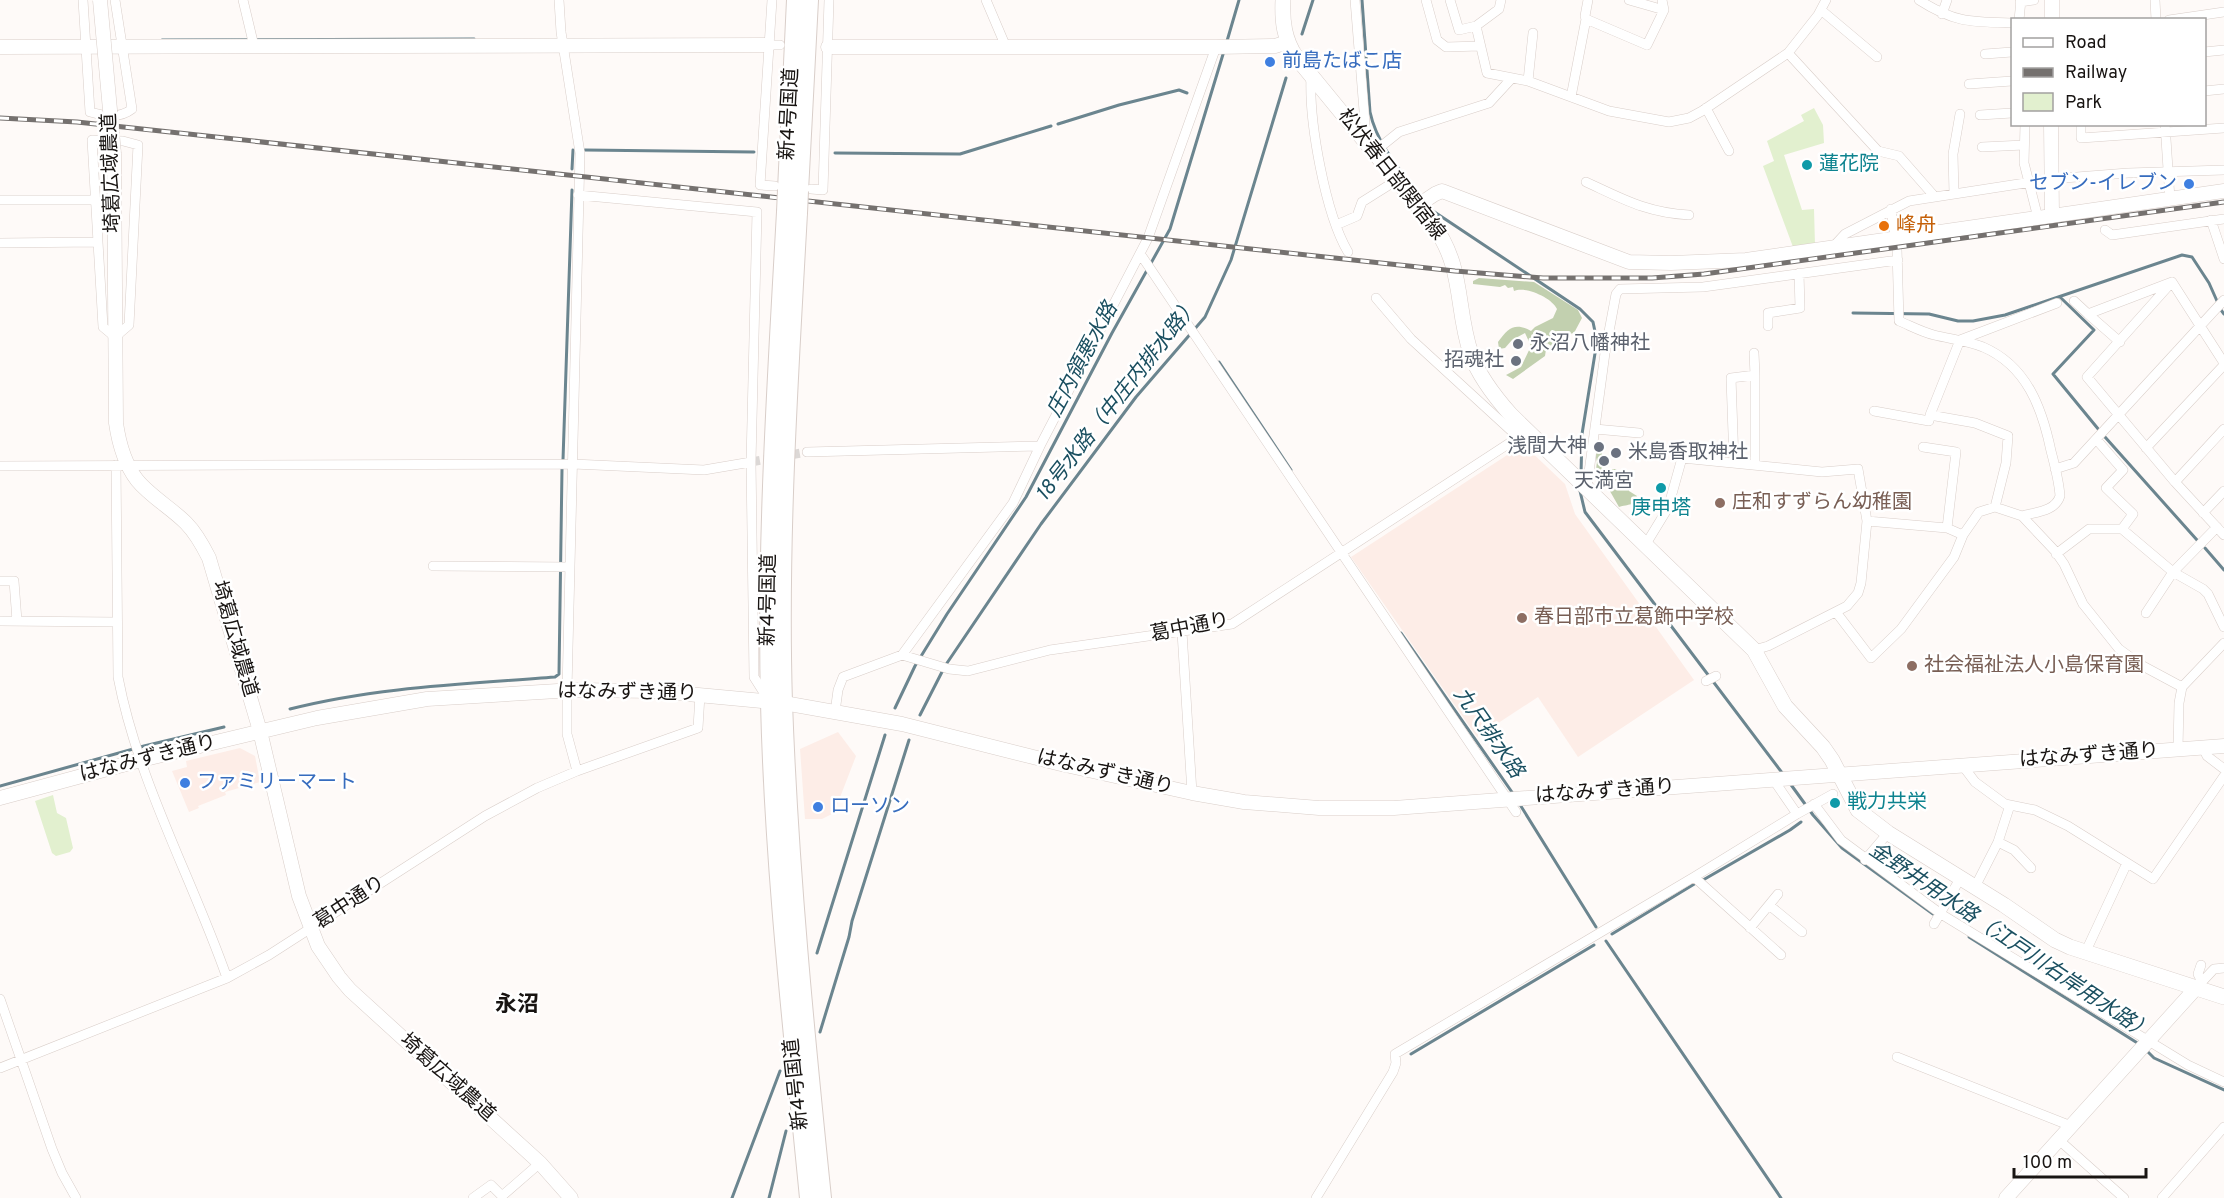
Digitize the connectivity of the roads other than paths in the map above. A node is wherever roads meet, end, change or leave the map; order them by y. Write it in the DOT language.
graph roads {
  1 [pos="83,0"];
  2 [pos="100,0"];
  3 [pos="115,0"];
  4 [pos="243,0"];
  5 [pos="559,0"];
  6 [pos="772,0"];
  7 [pos="795,0"];
  8 [pos="810,0"];
  9 [pos="829,0"];
  10 [pos="986,0"];
  11 [pos="1283,0"];
  12 [pos="1356,0"];
  13 [pos="1426,0"];
  14 [pos="1450,0"];
  15 [pos="1501,0"];
  16 [pos="1588,0"];
  17 [pos="1629,0"];
  18 [pos="1826,0"];
  19 [pos="1919,0"];
  20 [pos="1947,0"];
  21 [pos="2034,0"];
  22 [pos="2052,0"];
  23 [pos="2155,0"];
  24 [pos="2021,1"];
  25 [pos="1663,5"];
  26 [pos="1821,10"];
  27 [pos="2224,12"];
  28 [pos="1942,14"];
  29 [pos="2019,18"];
  30 [pos="2052,18"];
  31 [pos="2156,18"];
  32 [pos="2183,18"];
  33 [pos="1586,20"];
  34 [pos="2011,23"];
  35 [pos="1476,26"];
  36 [pos="1533,33"];
  37 [pos="1288,42"];
  38 [pos="1004,43"];
  39 [pos="563,45"];
  40 [pos="774,45"];
  41 [pos="254,46"];
  42 [pos="823,46"];
  43 [pos="1480,46"];
  44 [pos="0,47"];
  45 [pos="85,47"];
  46 [pos="122,47"];
  47 [pos="1216,47"];
  48 [pos="2224,50"];
  49 [pos="2011,52"];
  50 [pos="2206,52"];
  51 [pos="1788,53"];
  52 [pos="1986,54"];
  53 [pos="1877,57"];
  54 [pos="1311,76"];
  55 [pos="1512,78"];
  56 [pos="1528,81"];
  57 [pos="2011,81"];
  58 [pos="1969,84"];
  59 [pos="2224,89"];
  60 [pos="2206,91"];
  61 [pos="1571,97"];
  62 [pos="1706,108"];
  63 [pos="2011,113"];
  64 [pos="1960,114"];
  65 [pos="1980,115"];
  66 [pos="2025,126"];
  67 [pos="2051,126"];
  68 [pos="2081,126"];
  69 [pos="2165,128"];
  70 [pos="2224,128"];
  71 [pos="1362,136"];
  72 [pos="2024,145"];
  73 [pos="1982,147"];
  74 [pos="1729,151"];
  75 [pos="1374,152"];
  76 [pos="2224,170"];
  77 [pos="2169,173"];
  78 [pos="2051,179"];
  79 [pos="1397,180"];
  80 [pos="1586,182"];
  81 [pos="2028,184"];
  82 [pos="793,189"];
  83 [pos="2224,191"];
  84 [pos="1954,194"];
  85 [pos="578,195"];
  86 [pos="1935,197"];
  87 [pos="2170,199"];
  88 [pos="0,200"];
  89 [pos="95,200"];
  90 [pos="1417,206"];
  91 [pos="1891,209"];
  92 [pos="1689,215"];
  93 [pos="2045,217"];
  94 [pos="2224,219"];
  95 [pos="2211,220"];
  96 [pos="1336,225"];
  97 [pos="2105,230"];
  98 [pos="1896,238"];
  99 [pos="98,242"];
  100 [pos="0,243"];
  101 [pos="1833,247"];
  102 [pos="1348,252"];
  103 [pos="1143,258"];
  104 [pos="2224,259"];
  105 [pos="1898,260"];
  106 [pos="1800,273"];
  107 [pos="2172,282"];
  108 [pos="1376,298"];
  109 [pos="2224,300"];
  110 [pos="2074,301"];
  111 [pos="2057,303"];
  112 [pos="2088,314"];
  113 [pos="1768,326"];
  114 [pos="2200,326"];
  115 [pos="115,337"];
  116 [pos="1960,340"];
  117 [pos="2120,342"];
  118 [pos="1754,354"];
  119 [pos="2224,364"];
  120 [pos="1755,375"];
  121 [pos="1874,411"];
  122 [pos="1930,415"];
  123 [pos="2118,415"];
  124 [pos="1595,429"];
  125 [pos="2224,429"];
  126 [pos="1638,433"];
  127 [pos="1523,434"];
  128 [pos="2096,439"];
  129 [pos="1040,446"];
  130 [pos="1923,447"];
  131 [pos="2146,448"];
  132 [pos="807,452"];
  133 [pos="751,462"];
  134 [pos="1734,462"];
  135 [pos="573,464"];
  136 [pos="1755,464"];
  137 [pos="122,465"];
  138 [pos="0,466"];
  139 [pos="2055,469"];
  140 [pos="2175,482"];
  141 [pos="1587,487"];
  142 [pos="2224,491"];
  143 [pos="1995,507"];
  144 [pos="2203,513"];
  145 [pos="2022,516"];
  146 [pos="1867,521"];
  147 [pos="2217,527"];
  148 [pos="1947,528"];
  149 [pos="2122,529"];
  150 [pos="1963,535"];
  151 [pos="2224,535"];
  152 [pos="1646,544"];
  153 [pos="1341,554"];
  154 [pos="2056,554"];
  155 [pos="434,566"];
  156 [pos="570,567"];
  157 [pos="2173,572"];
  158 [pos="0,581"];
  159 [pos="1836,612"];
  160 [pos="2146,613"];
  161 [pos="0,621"];
  162 [pos="17,621"];
  163 [pos="117,622"];
  164 [pos="2224,627"];
  165 [pos="1182,632"];
  166 [pos="2224,643"];
  167 [pos="1754,650"];
  168 [pos="902,655"];
  169 [pos="1716,676"];
  170 [pos="1706,681"];
  171 [pos="2182,687"];
  172 [pos="567,690"];
  173 [pos="700,695"];
  174 [pos="776,702"];
  175 [pos="835,712"];
  176 [pos="260,731"];
  177 [pos="2224,746"];
  178 [pos="2203,748"];
  179 [pos="2178,749"];
  180 [pos="140,757"];
  181 [pos="1964,766"];
  182 [pos="2224,769"];
  183 [pos="577,771"];
  184 [pos="1839,775"];
  185 [pos="2224,777"];
  186 [pos="1773,780"];
  187 [pos="1191,792"];
  188 [pos="1833,794"];
  189 [pos="0,798"];
  190 [pos="1513,799"];
  191 [pos="2010,805"];
  192 [pos="1807,808"];
  193 [pos="1516,812"];
  194 [pos="1888,833"];
  195 [pos="1998,842"];
  196 [pos="1865,859"];
  197 [pos="2127,863"];
  198 [pos="2031,868"];
  199 [pos="1694,878"];
  200 [pos="1961,878"];
  201 [pos="1975,887"];
  202 [pos="1778,894"];
  203 [pos="1769,905"];
  204 [pos="1938,918"];
  205 [pos="1750,928"];
  206 [pos="310,930"];
  207 [pos="1802,932"];
  208 [pos="2086,951"];
  209 [pos="1781,955"];
  210 [pos="2201,965"];
  211 [pos="2224,968"];
  212 [pos="226,978"];
  213 [pos="2199,985"];
  214 [pos="2224,997"];
  215 [pos="0,999"];
  216 [pos="2146,1044"];
  217 [pos="1898,1057"];
  218 [pos="22,1059"];
  219 [pos="0,1068"];
  220 [pos="2224,1082"];
  221 [pos="2072,1126"];
  222 [pos="2224,1126"];
  223 [pos="2059,1140"];
  224 [pos="540,1163"];
  225 [pos="76,1198"];
  226 [pos="473,1198"];
  227 [pos="571,1198"];
  228 [pos="808,1198"];
  229 [pos="823,1198"];
  230 [pos="1316,1198"];
  231 [pos="2006,1198"];
  232 [pos="2124,1198"];
  233 [pos="2162,1198"];
  1 -- 45 [label="street"];
  2 -- 115 [label="street, 埼葛広域農道, bridge"];
  3 -- 46 [label="street"];
  4 -- 41 [label="street"];
  5 -- 39 [label="street"];
  6 -- 40 [label="street"];
  7 -- 82 [label="highway, 新4号国道"];
  8 -- 82 [label="highway, 新4号国道"];
  9 -- 42 [label="street"];
  10 -- 38 [label="street"];
  11 -- 37 [label="main road, 松伏春日部関宿線"];
  12 -- 71 [label="street"];
  13 -- 43 [label="street"];
  14 -- 35 [label="street"];
  15 -- 35 [label="street"];
  16 -- 33 [label="street"];
  17 -- 25 [label="street"];
  18 -- 26 [label="street"];
  19 -- 28 [label="street"];
  20 -- 28 [label="street"];
  21 -- 24 [label="street"];
  22 -- 30 [label="street"];
  23 -- 31 [label="street"];
  24 -- 29 [label="street"];
  25 -- 33 [label="street"];
  26 -- 51 [label="street"];
  26 -- 53 [label="street"];
  27 -- 32 [label="street"];
  28 -- 34 [label="street"];
  33 -- 61 [label="street"];
  35 -- 43 [label="street"];
  36 -- 56 [label="street"];
  37 -- 47 [label="street"];
  37 -- 54 [label="main road, 松伏春日部関宿線"];
  38 -- 42 [label="street"];
  38 -- 47 [label="street"];
  39 -- 40 [label="street"];
  39 -- 41 [label="street"];
  39 -- 85 [label="street"];
  40 -- 82 [label="street"];
  41 -- 46 [label="street"];
  42 -- 82 [label="street"];
  43 -- 55 [label="street"];
  44 -- 45 [label="street"];
  45 -- 46 [label="street"];
  45 -- 46 [label="street"];
  47 -- 103 [label="street"];
  48 -- 50 [label="street"];
  49 -- 52 [label="street"];
  51 -- 62 [label="street"];
  51 -- 86 [label="street"];
  54 -- 71 [label="main road, 松伏春日部関宿線"];
  54 -- 96 [label="street"];
  55 -- 56 [label="street"];
  55 -- 75 [label="street"];
  56 -- 61 [label="street"];
  57 -- 58 [label="street"];
  59 -- 60 [label="street"];
  61 -- 62 [label="street"];
  62 -- 74 [label="street"];
  63 -- 65 [label="street"];
  64 -- 84 [label="street"];
  66 -- 72 [label="street"];
  67 -- 78 [label="street"];
  68 -- 69 [label="street"];
  69 -- 70 [label="street"];
  69 -- 77 [label="street"];
  71 -- 75 [label="main road, 松伏春日部関宿線"];
  72 -- 73 [label="street"];
  72 -- 81 [label="street"];
  75 -- 79 [label="main road, 松伏春日部関宿線"];
  76 -- 77 [label="street"];
  77 -- 78 [label="street"];
  77 -- 87 [label="street"];
  78 -- 81 [label="street"];
  78 -- 93 [label="street"];
  79 -- 90 [label="main road, 松伏春日部関宿線"];
  79 -- 96 [label="street"];
  80 -- 92 [label="street"];
  81 -- 84 [label="street"];
  81 -- 93 [label="street"];
  82 -- 174 [label="highway, 新4号国道, bridge"];
  83 -- 87 [label="street"];
  84 -- 86 [label="street"];
  85 -- 133 [label="street"];
  85 -- 135 [label="street"];
  86 -- 91 [label="street"];
  87 -- 93 [label="street"];
  88 -- 89 [label="street"];
  89 -- 99 [label="street"];
  89 -- 115 [label="street"];
  90 -- 101 [label="street"];
  90 -- 127 [label="main road, 松伏春日部関宿線"];
  91 -- 98 [label="street"];
  91 -- 101 [label="street"];
  93 -- 98 [label="street"];
  94 -- 95 [label="street"];
  95 -- 97 [label="street"];
  95 -- 104 [label="street"];
  96 -- 102 [label="street"];
  98 -- 101 [label="street"];
  98 -- 105 [label="street"];
  99 -- 100 [label="street"];
  99 -- 115 [label="street"];
  103 -- 129 [label="street"];
  103 -- 153 [label="street"];
  105 -- 106 [label="street"];
  105 -- 116 [label="street"];
  106 -- 113 [label="street"];
  106 -- 124 [label="street"];
  107 -- 112 [label="street"];
  107 -- 114 [label="street"];
  107 -- 117 [label="street"];
  108 -- 127 [label="street"];
  109 -- 114 [label="street"];
  110 -- 112 [label="street"];
  111 -- 116 [label="street"];
  112 -- 117 [label="street"];
  114 -- 119 [label="street"];
  114 -- 123 [label="street"];
  115 -- 137 [label="street, 埼葛広域農道"];
  116 -- 122 [label="street"];
  116 -- 139 [label="street"];
  117 -- 123 [label="street"];
  118 -- 120 [label="street"];
  119 -- 131 [label="street"];
  120 -- 134 [label="street"];
  120 -- 136 [label="street"];
  121 -- 122 [label="street"];
  122 -- 143 [label="street"];
  123 -- 128 [label="street"];
  123 -- 131 [label="street"];
  124 -- 126 [label="street"];
  124 -- 141 [label="street"];
  125 -- 140 [label="street"];
  127 -- 141 [label="main road, 松伏春日部関宿線"];
  127 -- 153 [label="street, 葛中通り"];
  128 -- 139 [label="street"];
  128 -- 149 [label="street"];
  129 -- 132 [label="street"];
  129 -- 168 [label="street"];
  130 -- 148 [label="street"];
  131 -- 140 [label="street"];
  133 -- 135 [label="street"];
  133 -- 174 [label="street"];
  134 -- 136 [label="street"];
  134 -- 152 [label="street"];
  135 -- 137 [label="street"];
  135 -- 156 [label="street"];
  136 -- 146 [label="street"];
  137 -- 138 [label="street"];
  137 -- 163 [label="street"];
  137 -- 176 [label="street, 埼葛広域農道"];
  139 -- 145 [label="street"];
  140 -- 144 [label="street"];
  141 -- 152 [label="main road, 松伏春日部関宿線"];
  142 -- 144 [label="street"];
  143 -- 145 [label="street"];
  143 -- 150 [label="street"];
  144 -- 147 [label="street"];
  145 -- 154 [label="street"];
  146 -- 148 [label="street"];
  146 -- 159 [label="street"];
  147 -- 151 [label="street"];
  147 -- 157 [label="street"];
  148 -- 150 [label="street"];
  149 -- 154 [label="street"];
  149 -- 157 [label="street"];
  150 -- 159 [label="street"];
  152 -- 167 [label="main road, 松伏春日部関宿線"];
  153 -- 165 [label="street, 葛中通り"];
  153 -- 190 [label="street"];
  154 -- 171 [label="street"];
  155 -- 156 [label="street"];
  156 -- 172 [label="street"];
  157 -- 160 [label="street"];
  157 -- 164 [label="street"];
  158 -- 162 [label="street"];
  159 -- 167 [label="street"];
  161 -- 162 [label="street"];
  162 -- 163 [label="street"];
  163 -- 180 [label="street"];
  165 -- 168 [label="street, 葛中通り"];
  165 -- 187 [label="street"];
  166 -- 171 [label="street"];
  167 -- 184 [label="main road, 松伏春日部関宿線"];
  168 -- 175 [label="street"];
  169 -- 170 [label="street"];
  171 -- 179 [label="street"];
  172 -- 173 [label="street, はなみずき通り"];
  172 -- 176 [label="street, はなみずき通り"];
  172 -- 183 [label="street"];
  173 -- 174 [label="street, はなみずき通り"];
  173 -- 183 [label="street, 葛中通り"];
  174 -- 175 [label="street, はなみずき通り"];
  174 -- 228 [label="highway, 新4号国道"];
  174 -- 229 [label="highway, 新4号国道"];
  175 -- 187 [label="street, はなみずき通り"];
  176 -- 180 [label="street, はなみずき通り"];
  176 -- 206 [label="street, 埼葛広域農道"];
  177 -- 178 [label="street, はなみずき通り"];
  178 -- 179 [label="street, はなみずき通り"];
  178 -- 182 [label="street"];
  179 -- 181 [label="street, はなみずき通り"];
  180 -- 189 [label="street, はなみずき通り"];
  180 -- 212 [label="street"];
  181 -- 184 [label="street, はなみずき通り"];
  181 -- 191 [label="street"];
  183 -- 206 [label="street, 葛中通り"];
  184 -- 186 [label="street, はなみずき通り"];
  184 -- 194 [label="main road, 松伏春日部関宿線"];
  185 -- 197 [label="street"];
  186 -- 190 [label="street, はなみずき通り"];
  186 -- 192 [label="street"];
  187 -- 190 [label="street, はなみずき通り"];
  188 -- 192 [label="street"];
  190 -- 193 [label="street"];
  191 -- 195 [label="street"];
  191 -- 197 [label="street"];
  192 -- 196 [label="street"];
  192 -- 199 [label="street"];
  194 -- 196 [label="street"];
  194 -- 200 [label="main road, 松伏春日部関宿線"];
  195 -- 198 [label="street"];
  195 -- 201 [label="street"];
  196 -- 204 [label="street"];
  197 -- 208 [label="street"];
  199 -- 205 [label="street"];
  199 -- 230 [label="street"];
  200 -- 201 [label="main road, 松伏春日部関宿線"];
  200 -- 204 [label="street"];
  201 -- 208 [label="main road, 松伏春日部関宿線"];
  202 -- 203 [label="street"];
  203 -- 205 [label="street"];
  203 -- 207 [label="street"];
  204 -- 216 [label="street"];
  205 -- 209 [label="street"];
  206 -- 212 [label="street, 葛中通り"];
  206 -- 224 [label="street, 埼葛広域農道"];
  208 -- 213 [label="main road, 松伏春日部関宿線"];
  210 -- 213 [label="street"];
  211 -- 213 [label="street"];
  212 -- 218 [label="street, 葛中通り"];
  213 -- 214 [label="main road, 松伏春日部関宿線"];
  213 -- 216 [label="street"];
  215 -- 218 [label="street"];
  216 -- 220 [label="street"];
  216 -- 221 [label="street"];
  217 -- 221 [label="street"];
  218 -- 219 [label="street, 葛中通り"];
  218 -- 225 [label="street"];
  221 -- 223 [label="street"];
  222 -- 233 [label="street"];
  223 -- 231 [label="street"];
  223 -- 232 [label="street"];
  224 -- 226 [label="street"];
  224 -- 227 [label="street, 埼葛広域農道"];
}
